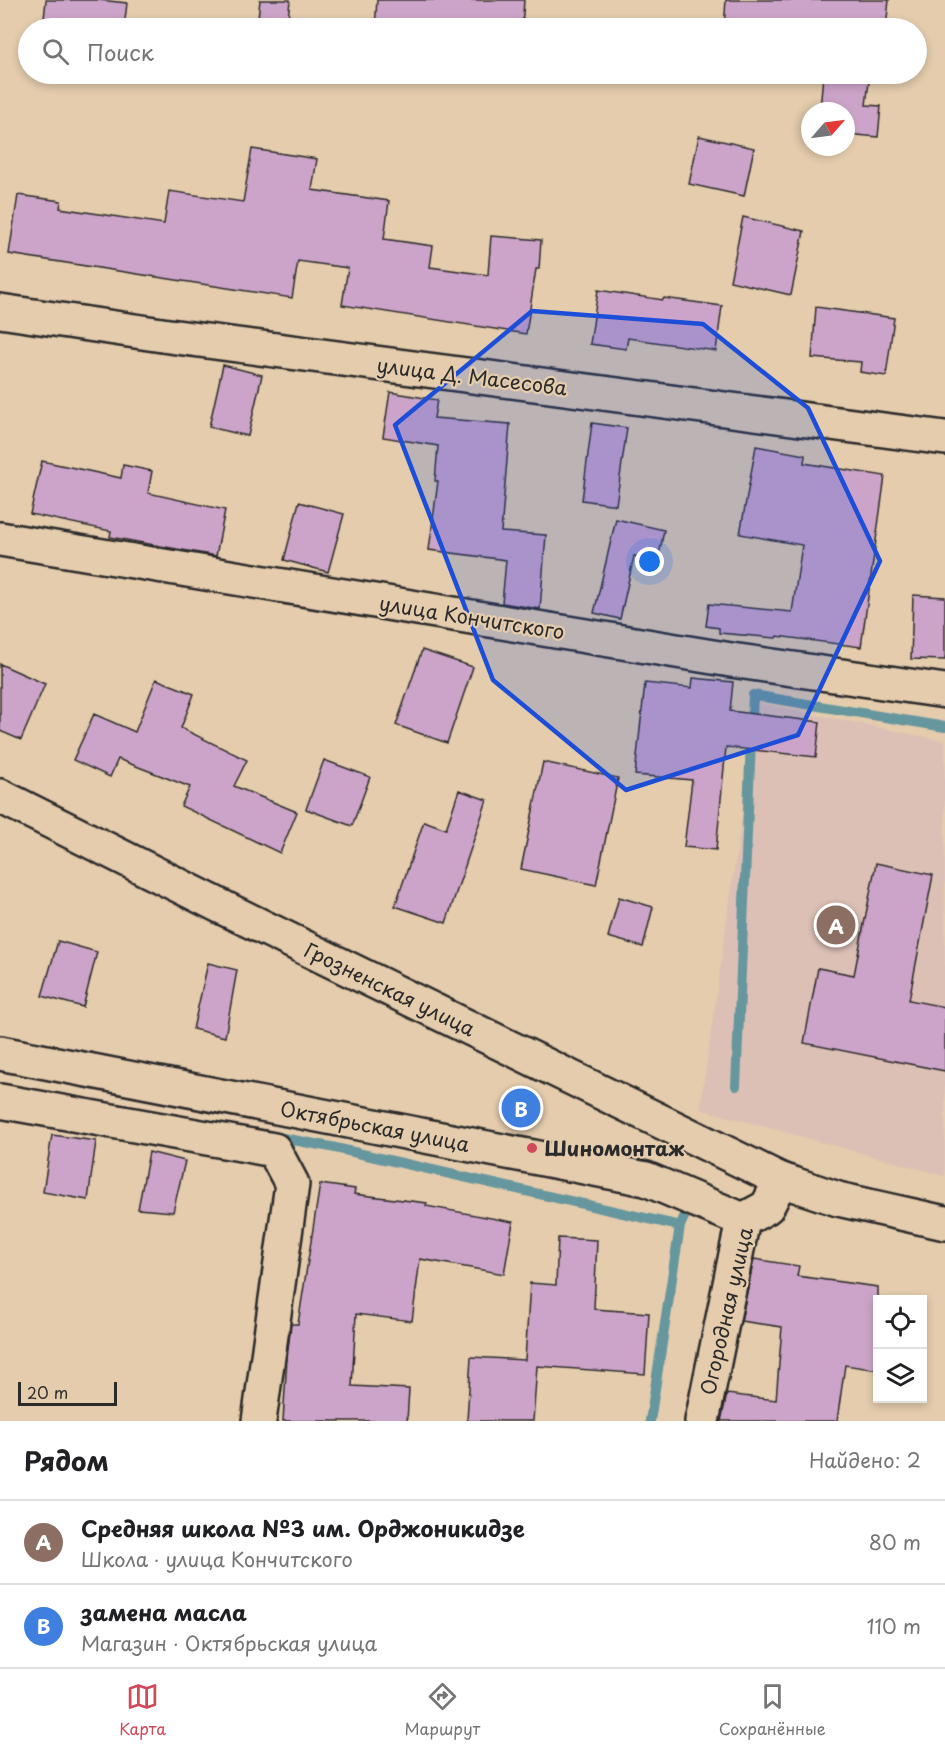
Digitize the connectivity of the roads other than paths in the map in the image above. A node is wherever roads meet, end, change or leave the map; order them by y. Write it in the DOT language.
graph roads {
  1 [pos="0,311"];
  2 [pos="945,438"];
  3 [pos="0,539"];
  4 [pos="945,691"];
  5 [pos="0,796"];
  6 [pos="0,1053"];
  7 [pos="0,1101"];
  8 [pos="781,1180"];
  9 [pos="743,1220"];
  10 [pos="945,1223"];
  11 [pos="259,1421"];
  12 [pos="702,1421"];
  1 -- 2 [label="street, улица Д. Масесова"];
  3 -- 4 [label="street, улица Кончитского"];
  5 -- 8 [label="street, Грозненская улица"];
  6 -- 9 [label="street, Октябрьская улица"];
  7 -- 11 [label="street"];
  8 -- 9 [label="street, Огородная улица"];
  8 -- 10 [label="street"];
  9 -- 12 [label="street, Огородная улица"];
}
